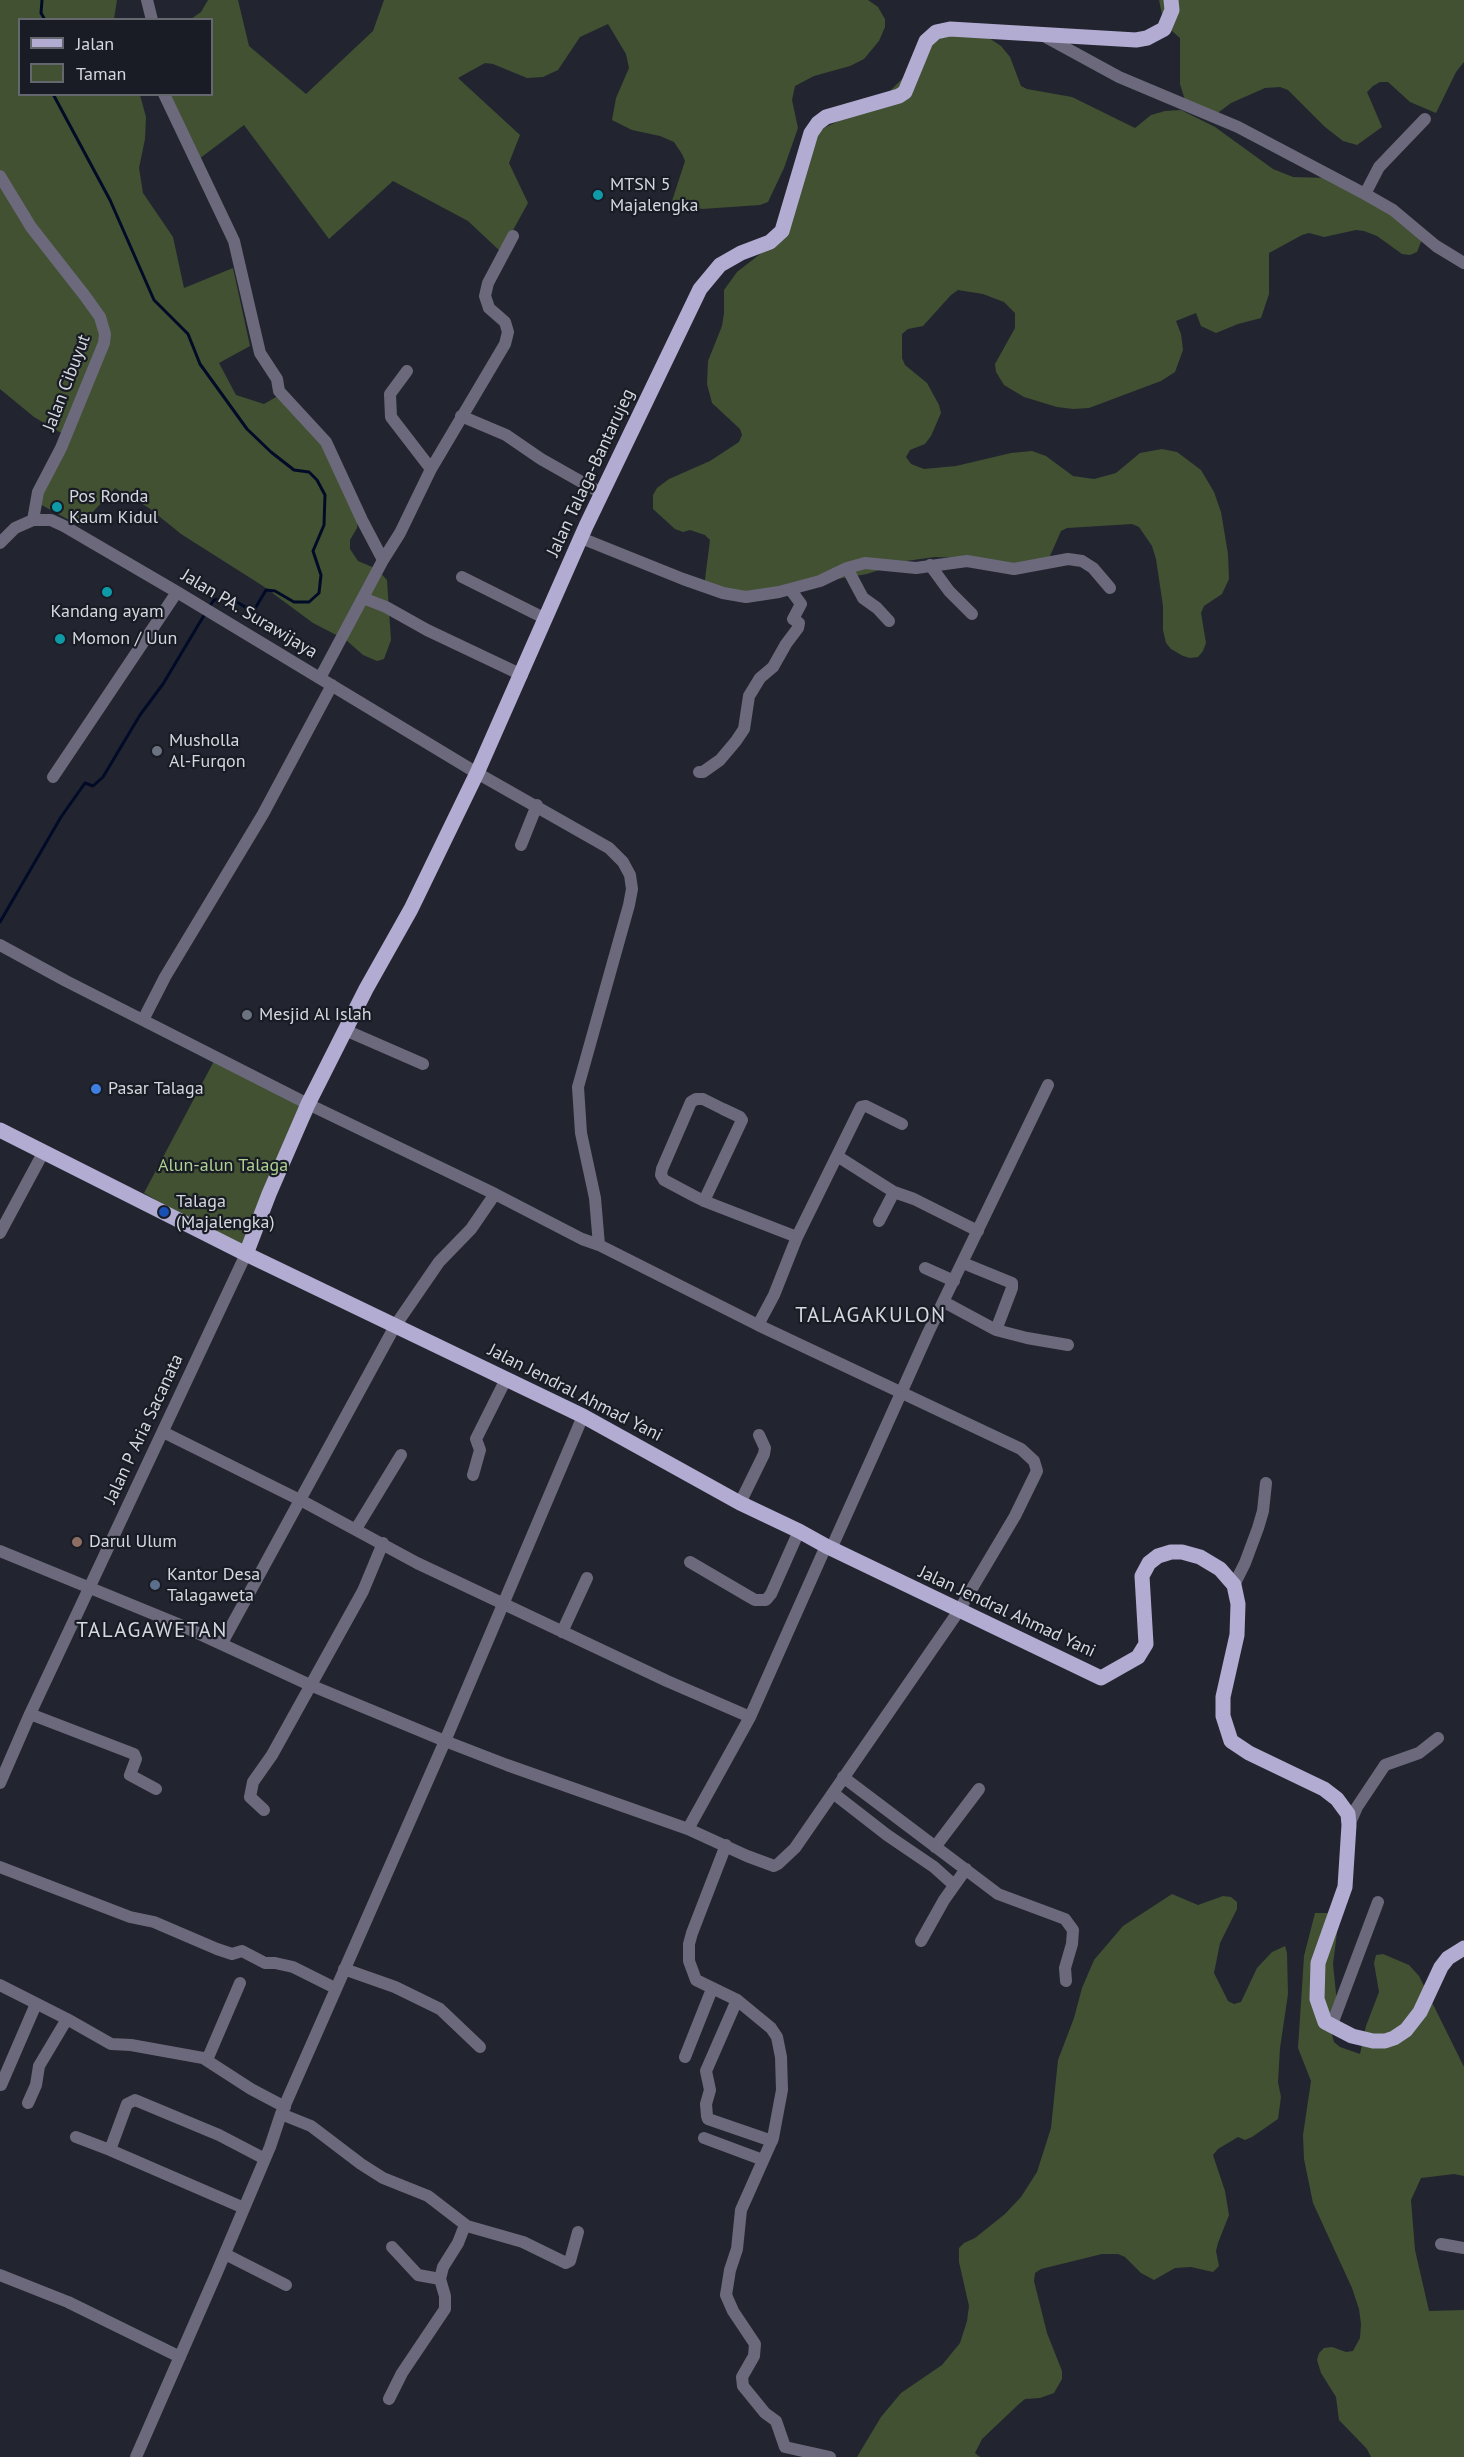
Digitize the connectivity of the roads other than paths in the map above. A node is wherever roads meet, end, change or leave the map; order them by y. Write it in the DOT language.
graph roads {
  1 [pos="147,0"];
  2 [pos="1171,0"];
  3 [pos="152,18"];
  4 [pos="1042,35"];
  5 [pos="165,96"];
  6 [pos="1425,120"];
  7 [pos="0,176"];
  8 [pos="1365,194"];
  9 [pos="513,236"];
  10 [pos="1464,263"];
  11 [pos="407,371"];
  12 [pos="461,416"];
  13 [pos="431,469"];
  14 [pos="601,493"];
  15 [pos="33,520"];
  16 [pos="581,537"];
  17 [pos="0,543"];
  18 [pos="383,560"];
  19 [pos="930,565"];
  20 [pos="846,568"];
  21 [pos="462,578"];
  22 [pos="1110,588"];
  23 [pos="790,589"];
  24 [pos="177,592"];
  25 [pos="363,598"];
  26 [pos="972,614"];
  27 [pos="546,619"];
  28 [pos="889,621"];
  29 [pos="522,675"];
  30 [pos="320,678"];
  31 [pos="332,685"];
  32 [pos="699,772"];
  33 [pos="477,773"];
  34 [pos="53,777"];
  35 [pos="537,806"];
  36 [pos="521,845"];
  37 [pos="0,945"];
  38 [pos="143,1020"];
  39 [pos="345,1030"];
  40 [pos="423,1064"];
  41 [pos="1048,1085"];
  42 [pos="308,1104"];
  43 [pos="902,1124"];
  44 [pos="0,1130"];
  45 [pos="43,1153"];
  46 [pos="837,1156"];
  47 [pos="894,1192"];
  48 [pos="495,1194"];
  49 [pos="704,1201"];
  50 [pos="879,1221"];
  51 [pos="978,1231"];
  52 [pos="0,1233"];
  53 [pos="797,1238"];
  54 [pos="598,1245"];
  55 [pos="246,1254"];
  56 [pos="963,1263"];
  57 [pos="925,1268"];
  58 [pos="954,1281"];
  59 [pos="944,1302"];
  60 [pos="758,1325"];
  61 [pos="395,1326"];
  62 [pos="996,1330"];
  63 [pos="1068,1345"];
  64 [pos="506,1379"];
  65 [pos="902,1392"];
  66 [pos="583,1416"];
  67 [pos="163,1432"];
  68 [pos="759,1434"];
  69 [pos="401,1455"];
  70 [pos="473,1475"];
  71 [pos="1266,1484"];
  72 [pos="301,1501"];
  73 [pos="740,1503"];
  74 [pos="356,1529"];
  75 [pos="799,1531"];
  76 [pos="383,1543"];
  77 [pos="828,1548"];
  78 [pos="0,1551"];
  79 [pos="690,1562"];
  80 [pos="587,1578"];
  81 [pos="1234,1585"];
  82 [pos="89,1589"];
  83 [pos="504,1603"];
  84 [pos="958,1612"];
  85 [pos="562,1632"];
  86 [pos="222,1643"];
  87 [pos="310,1685"];
  88 [pos="30,1714"];
  89 [pos="750,1717"];
  90 [pos="1438,1738"];
  91 [pos="445,1741"];
  92 [pos="843,1777"];
  93 [pos="0,1783"];
  94 [pos="980,1788"];
  95 [pos="156,1789"];
  96 [pos="833,1793"];
  97 [pos="264,1810"];
  98 [pos="1349,1825"];
  99 [pos="688,1829"];
  100 [pos="726,1845"];
  101 [pos="935,1846"];
  102 [pos="0,1867"];
  103 [pos="966,1869"];
  104 [pos="954,1885"];
  105 [pos="1378,1902"];
  106 [pos="921,1941"];
  107 [pos="1464,1948"];
  108 [pos="344,1969"];
  109 [pos="1066,1981"];
  110 [pos="240,1983"];
  111 [pos="0,1985"];
  112 [pos="335,1988"];
  113 [pos="712,1989"];
  114 [pos="737,2000"];
  115 [pos="36,2004"];
  116 [pos="67,2019"];
  117 [pos="1331,2027"];
  118 [pos="480,2047"];
  119 [pos="685,2057"];
  120 [pos="207,2060"];
  121 [pos="1,2085"];
  122 [pos="28,2103"];
  123 [pos="283,2111"];
  124 [pos="76,2137"];
  125 [pos="704,2138"];
  126 [pos="772,2141"];
  127 [pos="110,2150"];
  128 [pos="265,2159"];
  129 [pos="763,2160"];
  130 [pos="244,2208"];
  131 [pos="465,2224"];
  132 [pos="578,2232"];
  133 [pos="1441,2244"];
  134 [pos="392,2247"];
  135 [pos="1464,2248"];
  136 [pos="225,2254"];
  137 [pos="0,2275"];
  138 [pos="440,2278"];
  139 [pos="286,2285"];
  140 [pos="180,2357"];
  141 [pos="389,2399"];
  142 [pos="136,2457"];
  143 [pos="830,2457"];
  1 -- 3 [label="street"];
  2 -- 4 [label="main road, Jalan Talaga-Bantarujeg"];
  4 -- 8 [label="street"];
  4 -- 14 [label="main road, Jalan Talaga-Bantarujeg"];
  5 -- 18 [label="street"];
  6 -- 8 [label="street"];
  7 -- 15 [label="street, Jalan Cibuyut"];
  8 -- 10 [label="street"];
  9 -- 12 [label="street"];
  11 -- 13 [label="street"];
  12 -- 13 [label="street"];
  12 -- 14 [label="street"];
  13 -- 18 [label="street"];
  14 -- 16 [label="main road, Jalan Talaga-Bantarujeg"];
  15 -- 17 [label="street"];
  15 -- 24 [label="street, Jalan PA. Surawijaya"];
  16 -- 23 [label="street"];
  16 -- 27 [label="main road, Jalan Talaga-Bantarujeg"];
  18 -- 25 [label="street"];
  19 -- 20 [label="street"];
  19 -- 22 [label="street"];
  19 -- 26 [label="street"];
  20 -- 23 [label="street"];
  20 -- 28 [label="street"];
  21 -- 27 [label="street"];
  23 -- 32 [label="street"];
  24 -- 30 [label="street, Jalan PA. Surawijaya"];
  24 -- 34 [label="street"];
  25 -- 29 [label="street"];
  25 -- 30 [label="street"];
  27 -- 29 [label="main road, Jalan Talaga-Bantarujeg"];
  29 -- 33 [label="main road, Jalan Talaga-Bantarujeg"];
  30 -- 31 [label="street, Jalan PA. Surawijaya"];
  31 -- 33 [label="street, Jalan PA. Surawijaya"];
  31 -- 38 [label="street"];
  33 -- 35 [label="street, Jalan PA. Surawijaya"];
  33 -- 39 [label="main road, Jalan Talaga-Bantarujeg"];
  35 -- 36 [label="street"];
  35 -- 54 [label="street, Jalan PA. Surawijaya"];
  37 -- 38 [label="street"];
  38 -- 42 [label="street"];
  39 -- 40 [label="street"];
  39 -- 42 [label="main road, Jalan Talaga-Bantarujeg"];
  41 -- 51 [label="street"];
  42 -- 48 [label="street"];
  42 -- 55 [label="main road, Jalan Talaga-Bantarujeg"];
  43 -- 46 [label="street"];
  44 -- 45 [label="main road, Jalan Jendral Ahmad Yani"];
  45 -- 52 [label="street"];
  45 -- 55 [label="main road, Jalan Jendral Ahmad Yani"];
  46 -- 47 [label="street"];
  46 -- 53 [label="street"];
  47 -- 50 [label="street"];
  47 -- 51 [label="street"];
  48 -- 54 [label="street"];
  48 -- 61 [label="street"];
  49 -- 49 [label="street"];
  49 -- 53 [label="street"];
  51 -- 56 [label="street"];
  53 -- 60 [label="street"];
  54 -- 60 [label="street"];
  55 -- 61 [label="main road, Jalan Jendral Ahmad Yani"];
  55 -- 67 [label="street, Jalan P Aria Sacanata"];
  56 -- 58 [label="street"];
  56 -- 62 [label="street"];
  57 -- 58 [label="street"];
  58 -- 59 [label="street"];
  59 -- 62 [label="street"];
  59 -- 65 [label="street"];
  60 -- 65 [label="street"];
  61 -- 64 [label="main road, Jalan Jendral Ahmad Yani"];
  61 -- 72 [label="street"];
  62 -- 63 [label="street"];
  64 -- 66 [label="main road, Jalan Jendral Ahmad Yani"];
  64 -- 70 [label="street"];
  65 -- 77 [label="street"];
  65 -- 84 [label="street"];
  66 -- 73 [label="main road, Jalan Jendral Ahmad Yani"];
  66 -- 83 [label="street"];
  67 -- 72 [label="street"];
  67 -- 82 [label="street, Jalan P Aria Sacanata"];
  68 -- 73 [label="street"];
  69 -- 74 [label="street"];
  71 -- 81 [label="street"];
  72 -- 74 [label="street"];
  72 -- 86 [label="street"];
  73 -- 75 [label="main road, Jalan Jendral Ahmad Yani"];
  74 -- 76 [label="street"];
  75 -- 77 [label="main road, Jalan Jendral Ahmad Yani"];
  75 -- 79 [label="street"];
  76 -- 83 [label="street"];
  76 -- 87 [label="street"];
  77 -- 84 [label="main road, Jalan Jendral Ahmad Yani"];
  77 -- 89 [label="street"];
  78 -- 82 [label="street"];
  80 -- 85 [label="street"];
  81 -- 84 [label="main road, Jalan Jendral Ahmad Yani"];
  81 -- 98 [label="main road"];
  82 -- 86 [label="street"];
  82 -- 88 [label="street, Jalan P Aria Sacanata"];
  83 -- 85 [label="street"];
  83 -- 91 [label="street"];
  84 -- 92 [label="street"];
  85 -- 89 [label="street"];
  86 -- 87 [label="street"];
  87 -- 91 [label="street"];
  87 -- 97 [label="street"];
  88 -- 93 [label="street, Jalan P Aria Sacanata"];
  88 -- 95 [label="street"];
  89 -- 99 [label="street"];
  90 -- 98 [label="street"];
  91 -- 99 [label="street"];
  91 -- 108 [label="street"];
  92 -- 96 [label="street"];
  92 -- 101 [label="street"];
  94 -- 101 [label="street"];
  96 -- 100 [label="street"];
  96 -- 104 [label="street"];
  98 -- 117 [label="main road"];
  99 -- 100 [label="street"];
  100 -- 113 [label="street"];
  101 -- 103 [label="street"];
  102 -- 112 [label="street"];
  103 -- 104 [label="street"];
  103 -- 109 [label="street"];
  104 -- 106 [label="street"];
  105 -- 117 [label="street"];
  107 -- 117 [label="main road"];
  108 -- 112 [label="street"];
  108 -- 118 [label="street"];
  110 -- 120 [label="street"];
  111 -- 115 [label="street"];
  112 -- 123 [label="street"];
  113 -- 114 [label="street"];
  113 -- 119 [label="street"];
  114 -- 126 [label="street"];
  114 -- 126 [label="street"];
  115 -- 116 [label="street"];
  115 -- 121 [label="street"];
  116 -- 120 [label="street"];
  116 -- 122 [label="street"];
  120 -- 123 [label="street"];
  123 -- 128 [label="street"];
  123 -- 131 [label="street"];
  124 -- 127 [label="street"];
  125 -- 129 [label="street"];
  126 -- 129 [label="street"];
  127 -- 128 [label="street"];
  127 -- 130 [label="street"];
  128 -- 130 [label="street"];
  129 -- 143 [label="street"];
  130 -- 136 [label="street"];
  131 -- 132 [label="street"];
  131 -- 138 [label="street"];
  133 -- 135 [label="street"];
  134 -- 138 [label="street"];
  136 -- 139 [label="street"];
  136 -- 140 [label="street"];
  137 -- 140 [label="street"];
  138 -- 141 [label="street"];
  140 -- 142 [label="street"];
}
